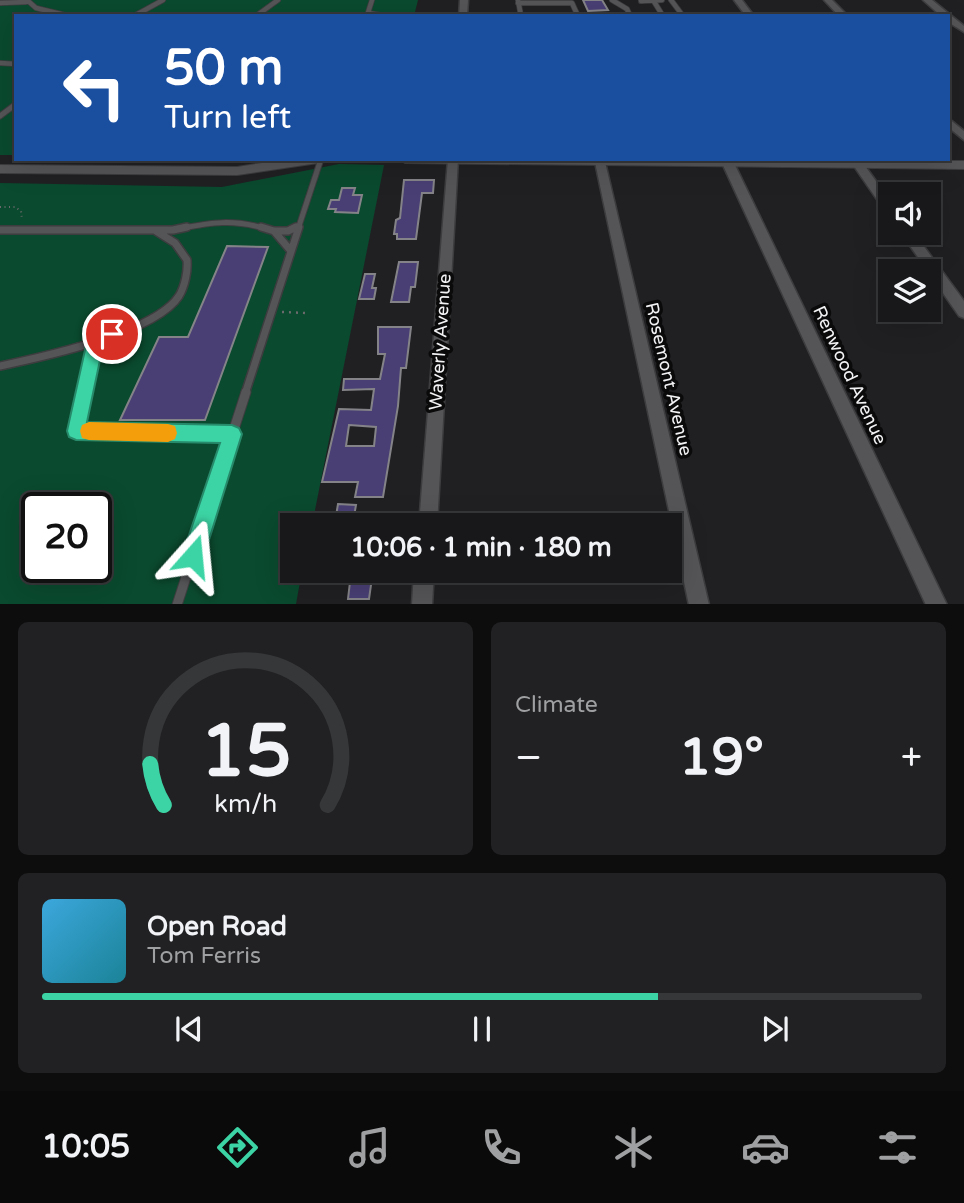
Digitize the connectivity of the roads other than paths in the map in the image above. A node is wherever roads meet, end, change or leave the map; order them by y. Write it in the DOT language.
graph roads {
  1 [pos="15,0"];
  2 [pos="163,0"];
  3 [pos="278,0"];
  4 [pos="372,0"];
  5 [pos="612,0"];
  6 [pos="653,0"];
  7 [pos="662,0"];
  8 [pos="828,0"];
  9 [pos="927,0"];
  10 [pos="27,1"];
  11 [pos="641,1"];
  12 [pos="0,2"];
  13 [pos="518,2"];
  14 [pos="59,14"];
  15 [pos="138,14"];
  16 [pos="266,14"];
  17 [pos="368,14"];
  18 [pos="577,14"];
  19 [pos="629,14"];
  20 [pos="842,14"];
  21 [pos="943,14"];
  22 [pos="950,19"];
  23 [pos="964,30"];
  24 [pos="4,109"];
  25 [pos="0,116"];
  26 [pos="950,123"];
  27 [pos="964,137"];
  28 [pos="305,161"];
  29 [pos="318,161"];
  30 [pos="453,161"];
  31 [pos="526,161"];
  32 [pos="660,161"];
  33 [pos="600,162"];
  34 [pos="855,162"];
  35 [pos="728,163"];
  36 [pos="964,165"];
  37 [pos="0,169"];
  38 [pos="878,193"];
  39 [pos="299,226"];
  40 [pos="190,227"];
  41 [pos="0,230"];
  42 [pos="156,231"];
  43 [pos="274,231"];
  44 [pos="176,241"];
  45 [pos="916,245"];
  46 [pos="291,251"];
  47 [pos="964,312"];
  48 [pos="95,341"];
  49 [pos="0,366"];
  50 [pos="232,434"];
  51 [pos="429,513"];
  52 [pos="423,583"];
  53 [pos="177,604"];
  54 [pos="422,604"];
  55 [pos="699,604"];
  56 [pos="937,604"];
  1 -- 10 [label="lane"];
  1 -- 12 [label="lane"];
  2 -- 15 [label="lane"];
  3 -- 16 [label="lane"];
  4 -- 17 [label="lane"];
  5 -- 19 [label="lane"];
  6 -- 7 [label="lane"];
  6 -- 11 [label="lane"];
  8 -- 20 [label="street"];
  9 -- 21 [label="street"];
  10 -- 14 [label="lane"];
  13 -- 18 [label="lane"];
  22 -- 23 [label="street"];
  24 -- 25 [label="lane"];
  26 -- 27 [label="street"];
  28 -- 37 [label="street"];
  29 -- 39 [label="lane"];
  30 -- 51 [label="street, Waverly Avenue"];
  31 -- 33 [label="street"];
  32 -- 33 [label="street"];
  32 -- 35 [label="street"];
  33 -- 55 [label="street, Rosemont Avenue"];
  34 -- 35 [label="street"];
  34 -- 36 [label="street"];
  34 -- 38 [label="street"];
  35 -- 56 [label="street, Renwood Avenue"];
  39 -- 43 [label="lane"];
  39 -- 46 [label="lane"];
  40 -- 42 [label="lane"];
  40 -- 43 [label="lane"];
  40 -- 44 [label="lane"];
  41 -- 42 [label="lane"];
  42 -- 44 [label="lane"];
  43 -- 46 [label="lane"];
  44 -- 48 [label="lane"];
  45 -- 47 [label="street"];
  46 -- 50 [label="lane"];
  48 -- 49 [label="lane"];
  48 -- 50 [label="lane"];
  50 -- 53 [label="lane"];
  52 -- 54 [label="street"];
}
